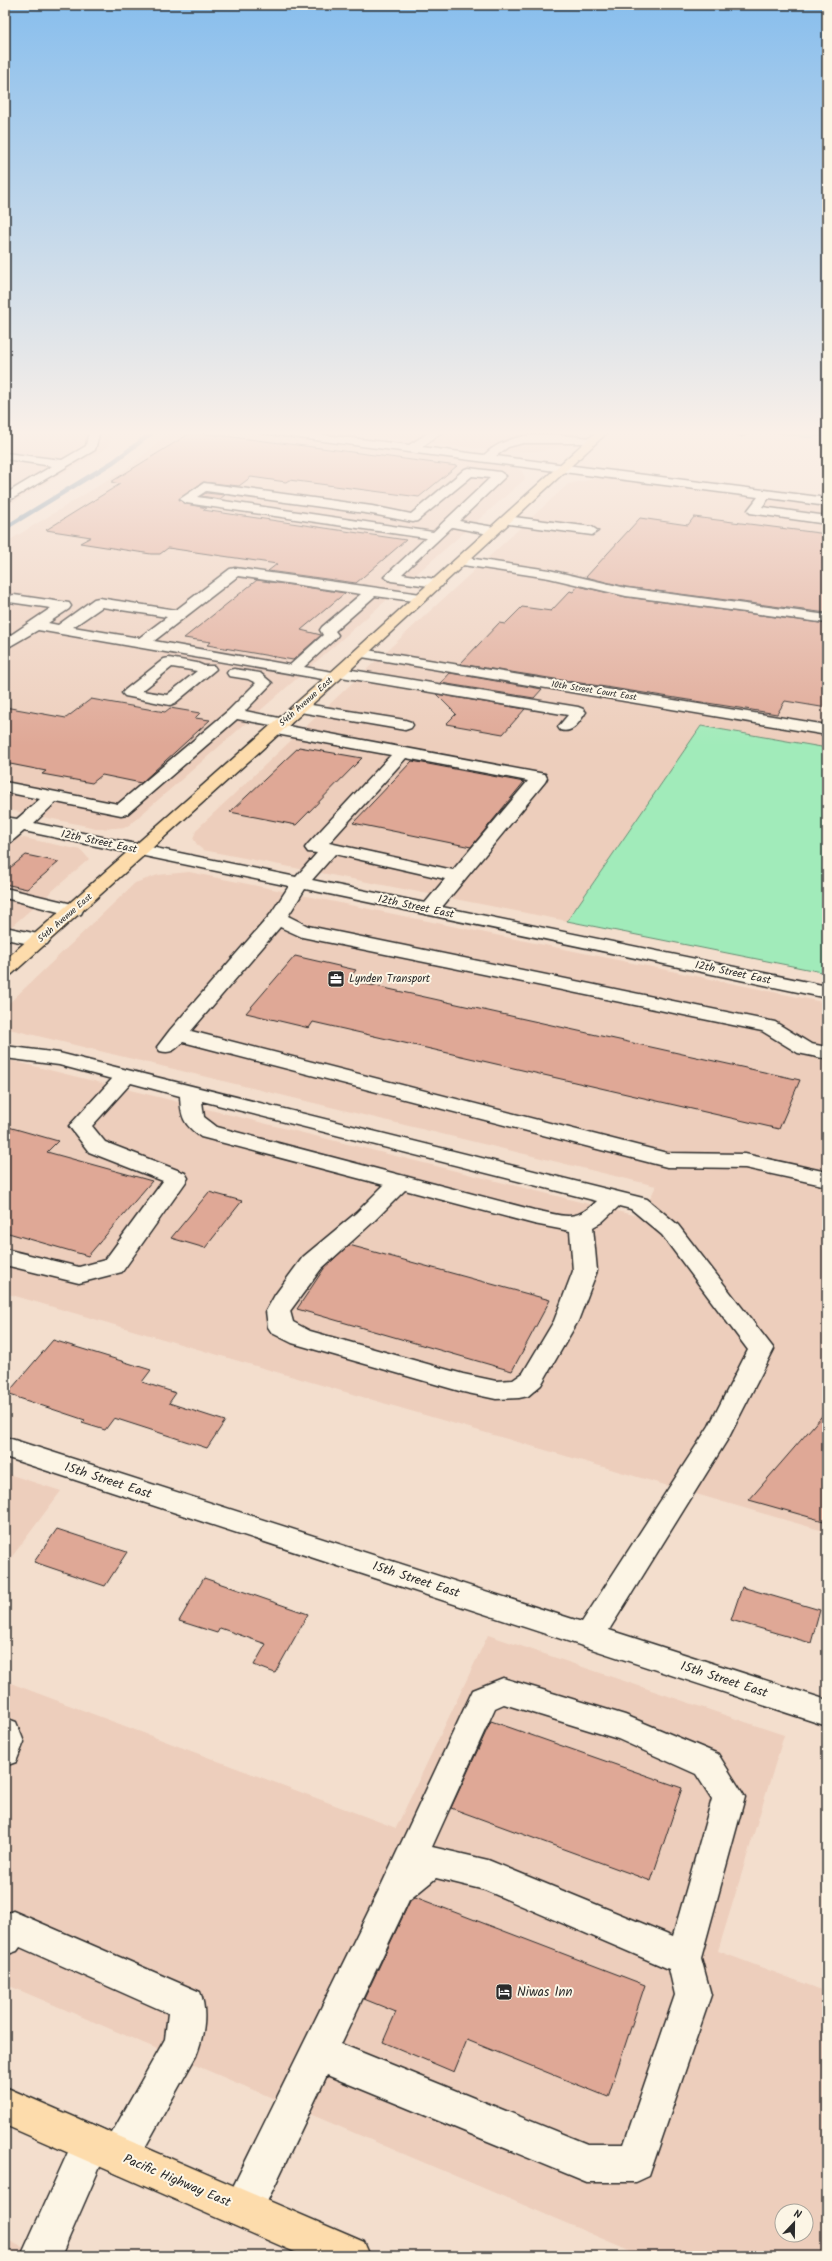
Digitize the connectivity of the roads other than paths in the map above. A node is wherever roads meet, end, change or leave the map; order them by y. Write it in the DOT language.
graph roads {
  1 [pos="433,536"];
  2 [pos="436,536"];
  3 [pos="489,536"];
  4 [pos="461,561"];
  5 [pos="437,583"];
  6 [pos="372,592"];
  7 [pos="421,598"];
  8 [pos="14,599"];
  9 [pos="178,615"];
  10 [pos="827,619"];
  11 [pos="35,626"];
  12 [pos="61,629"];
  13 [pos="142,643"];
  14 [pos="5,646"];
  15 [pos="361,653"];
  16 [pos="222,657"];
  17 [pos="293,670"];
  18 [pos="337,674"];
  19 [pos="299,708"];
  20 [pos="234,714"];
  21 [pos="406,725"];
  22 [pos="280,726"];
  23 [pos="566,727"];
  24 [pos="827,730"];
  25 [pos="402,753"];
  26 [pos="5,787"];
  27 [pos="52,797"];
  28 [pos="13,824"];
  29 [pos="5,838"];
  30 [pos="332,848"];
  31 [pos="141,851"];
  32 [pos="458,876"];
  33 [pos="299,884"];
  34 [pos="5,893"];
  35 [pos="74,910"];
  36 [pos="429,910"];
  37 [pos="277,918"];
  38 [pos="5,933"];
  39 [pos="40,940"];
  40 [pos="5,970"];
  41 [pos="827,992"];
  42 [pos="5,1052"];
  43 [pos="827,1054"];
  44 [pos="126,1076"];
  45 [pos="191,1092"];
  46 [pos="827,1179"];
  47 [pos="399,1183"];
  48 [pos="614,1198"];
  49 [pos="580,1223"];
  50 [pos="5,1257"];
  51 [pos="5,1447"];
  52 [pos="589,1636"];
  53 [pos="827,1713"];
  54 [pos="5,1731"];
  55 [pos="5,1752"];
  56 [pos="397,1889"];
  57 [pos="5,1939"];
  58 [pos="684,1958"];
  59 [pos="318,2053"];
  60 [pos="5,2106"];
  61 [pos="106,2150"];
  62 [pos="242,2209"];
  63 [pos="41,2256"];
  64 [pos="350,2256"];
  1 -- 2 [label="street"];
  2 -- 5 [label="street"];
  3 -- 4 [label="main road, 54th Avenue East"];
  4 -- 5 [label="main road, 54th Avenue East"];
  4 -- 10 [label="street"];
  5 -- 7 [label="main road, 54th Avenue East"];
  6 -- 7 [label="street"];
  6 -- 9 [label="street"];
  6 -- 17 [label="street"];
  7 -- 15 [label="main road, 54th Avenue East"];
  8 -- 11 [label="street"];
  9 -- 12 [label="street"];
  9 -- 13 [label="street"];
  11 -- 12 [label="street"];
  11 -- 14 [label="street"];
  12 -- 13 [label="street"];
  13 -- 16 [label="street"];
  15 -- 18 [label="main road, 54th Avenue East"];
  15 -- 24 [label="street, 10th Street Court East"];
  16 -- 17 [label="street"];
  16 -- 20 [label="street"];
  17 -- 18 [label="street"];
  18 -- 19 [label="main road, 54th Avenue East"];
  18 -- 23 [label="street"];
  19 -- 21 [label="street"];
  19 -- 22 [label="main road, 54th Avenue East"];
  20 -- 22 [label="street"];
  20 -- 27 [label="street"];
  22 -- 25 [label="street"];
  22 -- 31 [label="main road, 54th Avenue East"];
  25 -- 30 [label="street"];
  25 -- 32 [label="street"];
  26 -- 27 [label="street"];
  27 -- 28 [label="street"];
  28 -- 29 [label="street"];
  28 -- 31 [label="street, 12th Street East"];
  30 -- 32 [label="street"];
  30 -- 33 [label="street"];
  31 -- 33 [label="street, 12th Street East"];
  31 -- 35 [label="main road, 54th Avenue East"];
  32 -- 36 [label="street"];
  33 -- 36 [label="street, 12th Street East"];
  33 -- 37 [label="street"];
  34 -- 35 [label="street"];
  35 -- 39 [label="main road, 54th Avenue East"];
  36 -- 41 [label="street, 12th Street East"];
  37 -- 43 [label="street"];
  37 -- 46 [label="street"];
  38 -- 39 [label="street"];
  39 -- 40 [label="main road, 54th Avenue East"];
  42 -- 44 [label="street"];
  44 -- 45 [label="street"];
  44 -- 50 [label="street"];
  45 -- 47 [label="street"];
  45 -- 48 [label="street"];
  47 -- 49 [label="street"];
  47 -- 49 [label="street"];
  48 -- 49 [label="street"];
  48 -- 52 [label="street"];
  51 -- 52 [label="street, 15th Street East"];
  52 -- 53 [label="street, 15th Street East"];
  54 -- 55 [label="street"];
  56 -- 58 [label="street"];
  56 -- 58 [label="street"];
  56 -- 59 [label="street"];
  57 -- 61 [label="street"];
  58 -- 59 [label="street"];
  59 -- 62 [label="street"];
  60 -- 61 [label="main road, Pacific Highway East"];
  61 -- 62 [label="main road, Pacific Highway East"];
  61 -- 63 [label="street"];
  62 -- 64 [label="main road, Pacific Highway East"];
}
